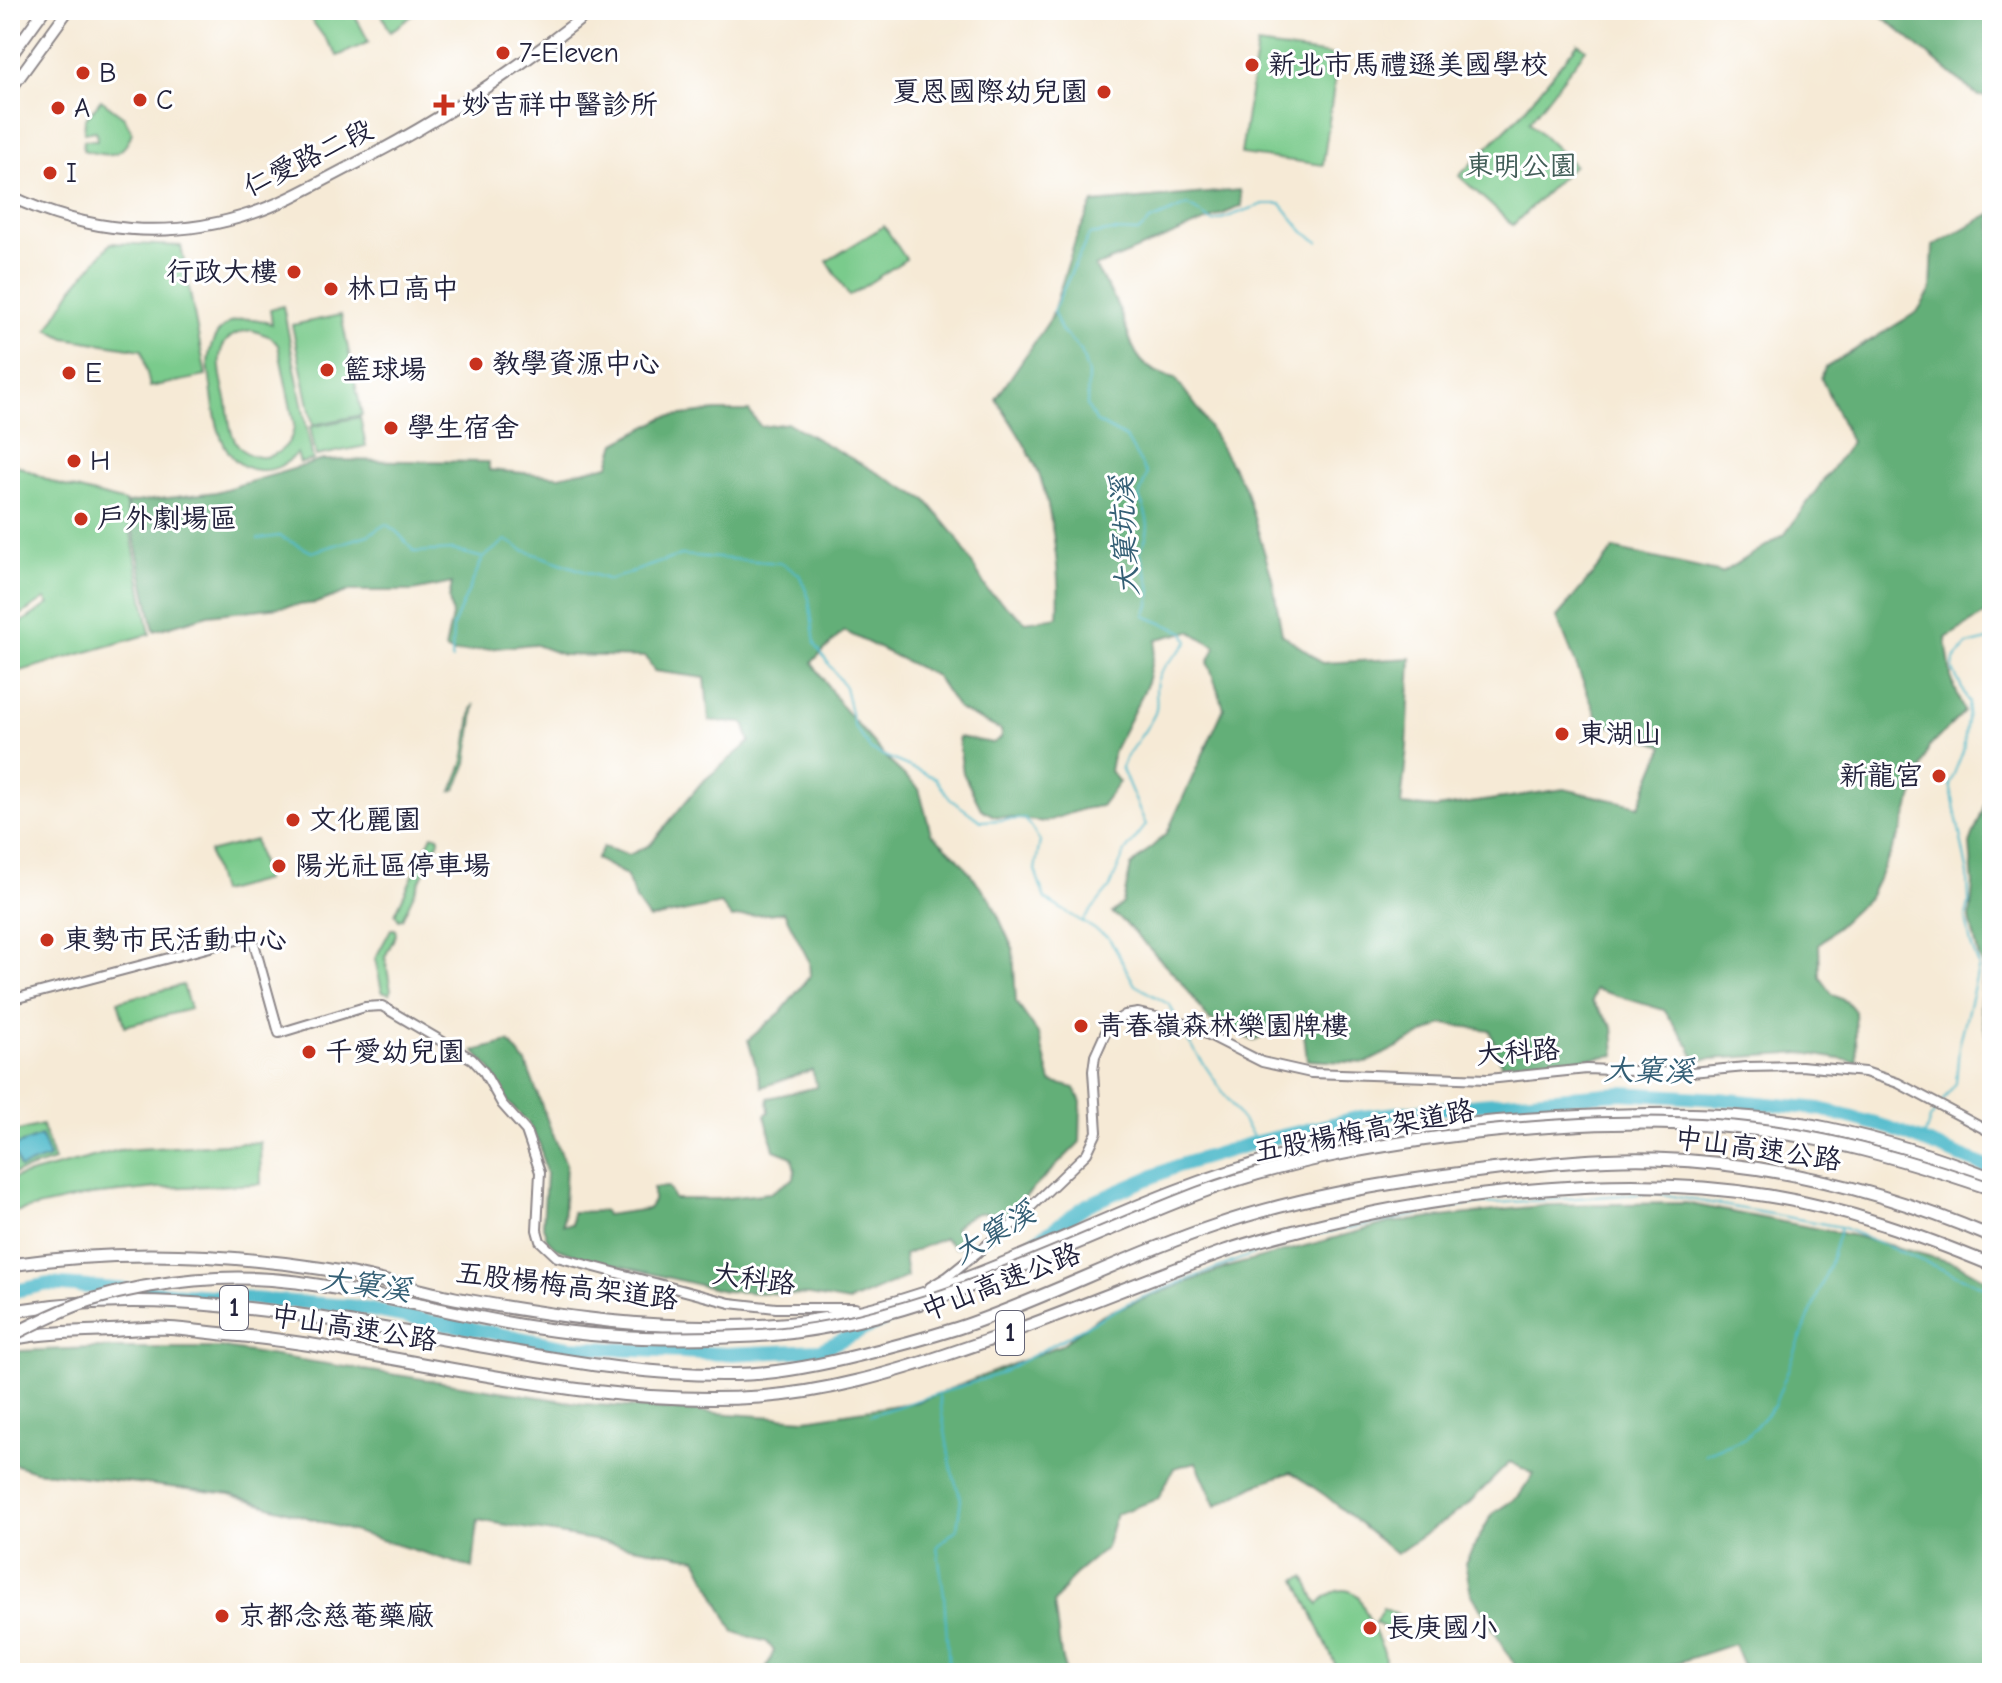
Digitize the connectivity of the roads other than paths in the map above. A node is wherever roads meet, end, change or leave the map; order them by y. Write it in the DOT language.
graph roads {
  1 [pos="44,10"];
  2 [pos="68,10"];
  3 [pos="592,10"];
  4 [pos="10,57"];
  5 [pos="10,90"];
  6 [pos="10,196"];
  7 [pos="10,1000"];
  8 [pos="1992,1133"];
  9 [pos="1992,1178"];
  10 [pos="1992,1189"];
  11 [pos="1992,1237"];
  12 [pos="10,1265"];
  13 [pos="1992,1265"];
  14 [pos="10,1312"];
  15 [pos="10,1337"];
  1 -- 4 [label="main road"];
  2 -- 5 [label="main road"];
  3 -- 6 [label="main road, 仁愛路二段"];
  7 -- 8 [label="street, 大科路"];
  9 -- 12 [label="highway, 五股楊梅高架道路 / 1"];
  10 -- 15 [label="highway, 五股楊梅高架道路 / 1, bridge"];
  11 -- 14 [label="highway, 中山高速公路 / 1"];
  13 -- 15 [label="highway, 中山高速公路 / 1"];
}
